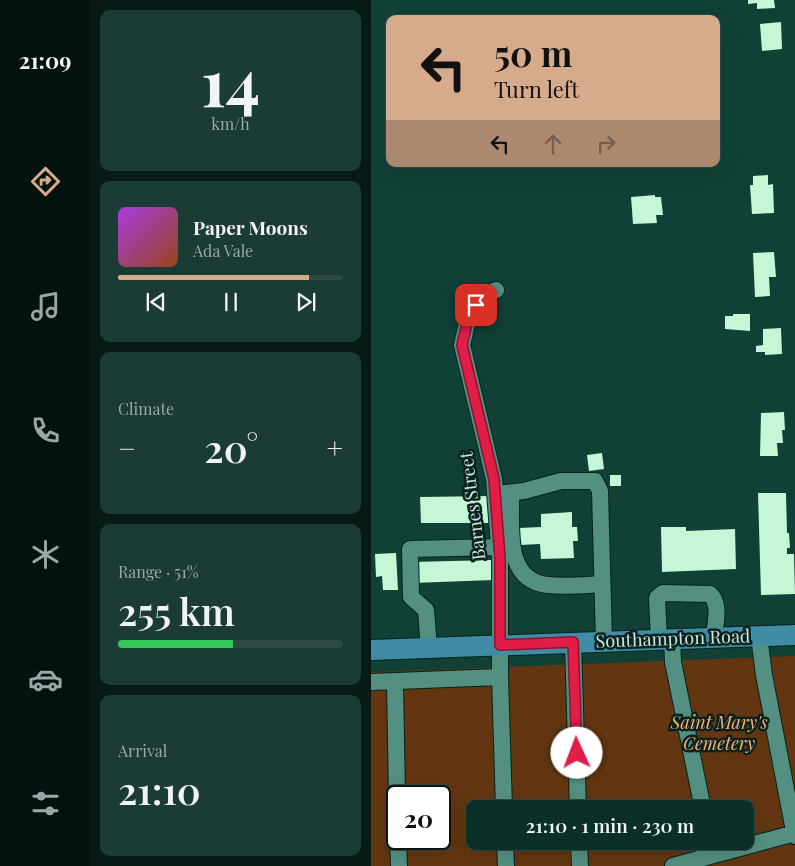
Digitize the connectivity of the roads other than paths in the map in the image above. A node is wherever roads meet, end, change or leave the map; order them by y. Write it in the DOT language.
graph roads {
  1 [pos="496,290"];
  2 [pos="503,493"];
  3 [pos="500,548"];
  4 [pos="602,584"];
  5 [pos="795,635"];
  6 [pos="759,636"];
  7 [pos="714,637"];
  8 [pos="666,639"];
  9 [pos="604,641"];
  10 [pos="573,642"];
  11 [pos="500,645"];
  12 [pos="429,648"];
  13 [pos="371,650"];
  14 [pos="500,677"];
  15 [pos="371,682"];
  16 [pos="395,682"];
  17 [pos="397,785"];
  18 [pos="504,800"];
  19 [pos="578,800"];
  20 [pos="701,800"];
  21 [pos="795,834"];
  22 [pos="398,850"];
  23 [pos="505,850"];
  24 [pos="579,850"];
  25 [pos="712,854"];
  26 [pos="399,866"];
  27 [pos="506,866"];
  28 [pos="580,866"];
  29 [pos="673,866"];
  1 -- 2 [label="street, Barnes Street"];
  2 -- 3 [label="street, Barnes Street"];
  2 -- 4 [label="street"];
  2 -- 4 [label="street"];
  3 -- 11 [label="street, Barnes Street"];
  3 -- 12 [label="street"];
  4 -- 9 [label="street"];
  5 -- 6 [label="main road, Southampton Road"];
  6 -- 7 [label="main road, Southampton Road"];
  6 -- 21 [label="street"];
  7 -- 8 [label="main road, Southampton Road"];
  7 -- 8 [label="street"];
  8 -- 9 [label="main road, Southampton Road"];
  8 -- 20 [label="street"];
  9 -- 10 [label="main road, Southampton Road"];
  10 -- 11 [label="main road, Southampton Road"];
  10 -- 19 [label="street"];
  11 -- 12 [label="main road, Southampton Road"];
  11 -- 14 [label="street, Barnes Street"];
  12 -- 13 [label="main road, Southampton Road"];
  14 -- 16 [label="street"];
  14 -- 18 [label="street, Barnes Street"];
  15 -- 16 [label="street"];
  16 -- 17 [label="street"];
  21 -- 25 [label="street"];
  22 -- 26 [label="street"];
  23 -- 27 [label="street"];
  24 -- 28 [label="street"];
  25 -- 29 [label="street"];
}
